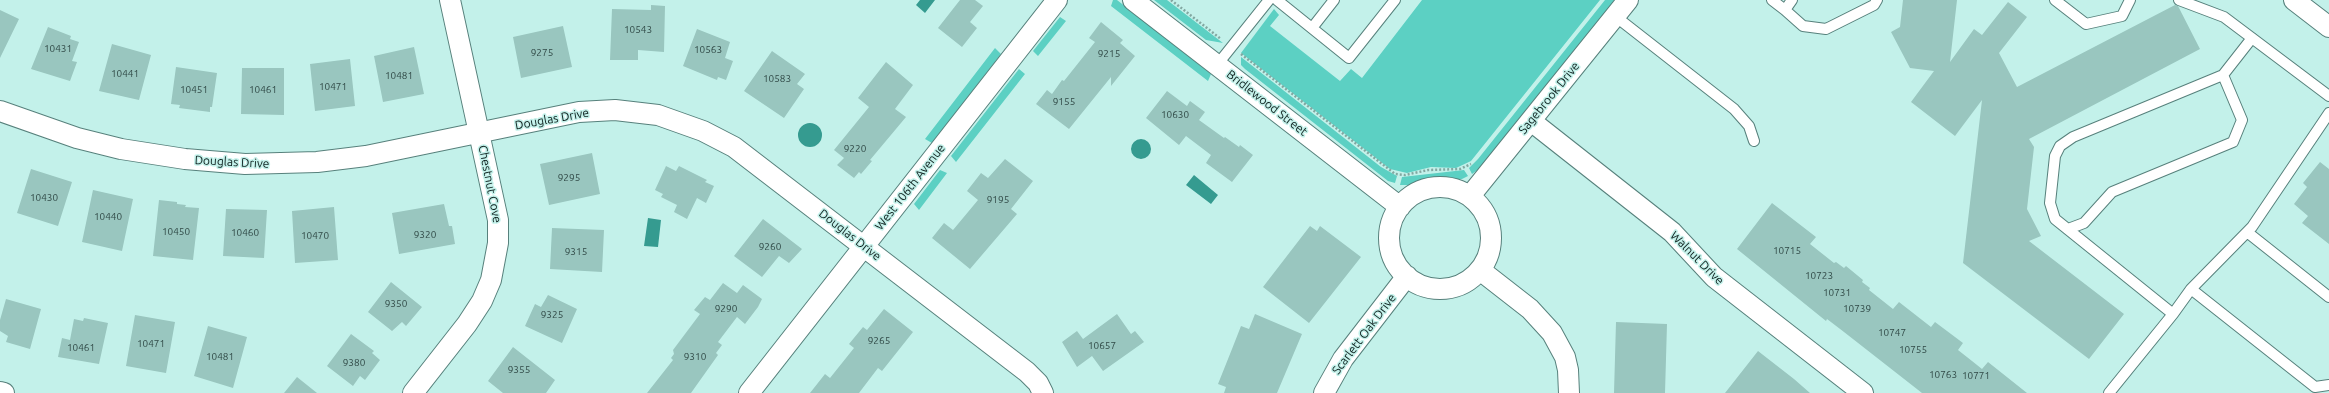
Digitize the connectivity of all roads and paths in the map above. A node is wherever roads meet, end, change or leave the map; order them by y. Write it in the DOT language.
graph roads {
  1 [pos="450,0"];
  2 [pos="1057,0"];
  3 [pos="1133,0"];
  4 [pos="1171,0"];
  5 [pos="1269,0"];
  6 [pos="1277,0"];
  7 [pos="1334,0"];
  8 [pos="1395,0"];
  9 [pos="1628,0"];
  10 [pos="1772,0"];
  11 [pos="1792,0"];
  12 [pos="1877,0"];
  13 [pos="2055,0"];
  14 [pos="2130,0"];
  15 [pos="2179,0"];
  16 [pos="2294,0"];
  17 [pos="1785,10"];
  18 [pos="1615,16"];
  19 [pos="2329,27"];
  20 [pos="1312,28"];
  21 [pos="2252,38"];
  22 [pos="1232,47"];
  23 [pos="1217,65"];
  24 [pos="2223,75"];
  25 [pos="2329,96"];
  26 [pos="0,111"];
  27 [pos="2329,114"];
  28 [pos="1531,121"];
  29 [pos="480,133"];
  30 [pos="1754,141"];
  31 [pos="1473,162"];
  32 [pos="1470,196"];
  33 [pos="1400,207"];
  34 [pos="2068,230"];
  35 [pos="2247,232"];
  36 [pos="864,246"];
  37 [pos="1480,270"];
  38 [pos="1407,276"];
  39 [pos="2190,289"];
  40 [pos="2329,297"];
  41 [pos="2173,314"];
  42 [pos="2329,385"];
  43 [pos="0,392"];
  44 [pos="4,393"];
  45 [pos="413,393"];
  46 [pos="750,393"];
  47 [pos="1043,393"];
  48 [pos="1324,393"];
  49 [pos="1569,393"];
  50 [pos="1863,393"];
  51 [pos="2109,393"];
  1 -- 29 [label="street, Chestnut Cove"];
  2 -- 36 [label="street, West 106th Avenue"];
  3 -- 23 [label="street, Bridlewood Street"];
  4 -- 22 [label="path"];
  5 -- 22 [label="lane"];
  6 -- 20 [label="lane"];
  7 -- 20 [label="lane"];
  8 -- 20 [label="lane"];
  9 -- 18 [label="street, Sagebrook Drive"];
  10 -- 17 [label="lane"];
  11 -- 17 [label="lane"];
  12 -- 17 [label="lane"];
  13 -- 14 [label="lane"];
  15 -- 21 [label="lane"];
  16 -- 19 [label="street"];
  18 -- 28 [label="street, Sagebrook Drive"];
  18 -- 30 [label="lane"];
  21 -- 24 [label="lane"];
  21 -- 25 [label="lane"];
  22 -- 23 [label="lane"];
  22 -- 31 [label="path"];
  23 -- 33 [label="street, Bridlewood Street"];
  24 -- 34 [label="lane"];
  24 -- 34 [label="lane"];
  26 -- 29 [label="street, Douglas Drive"];
  27 -- 35 [label="lane"];
  28 -- 32 [label="street, Sagebrook Drive"];
  28 -- 50 [label="street, Walnut Drive"];
  29 -- 36 [label="street, Douglas Drive"];
  29 -- 45 [label="street, Chestnut Cove"];
  32 -- 33 [label="street"];
  32 -- 37 [label="street"];
  33 -- 38 [label="street"];
  34 -- 41 [label="lane"];
  35 -- 39 [label="lane"];
  35 -- 40 [label="lane"];
  36 -- 46 [label="street, West 106th Avenue"];
  36 -- 47 [label="street, Douglas Drive"];
  37 -- 38 [label="street"];
  37 -- 49 [label="street"];
  38 -- 48 [label="street, Scarlett Oak Drive"];
  39 -- 41 [label="lane"];
  39 -- 42 [label="lane"];
  41 -- 51 [label="lane"];
  43 -- 44 [label="street"];
}
